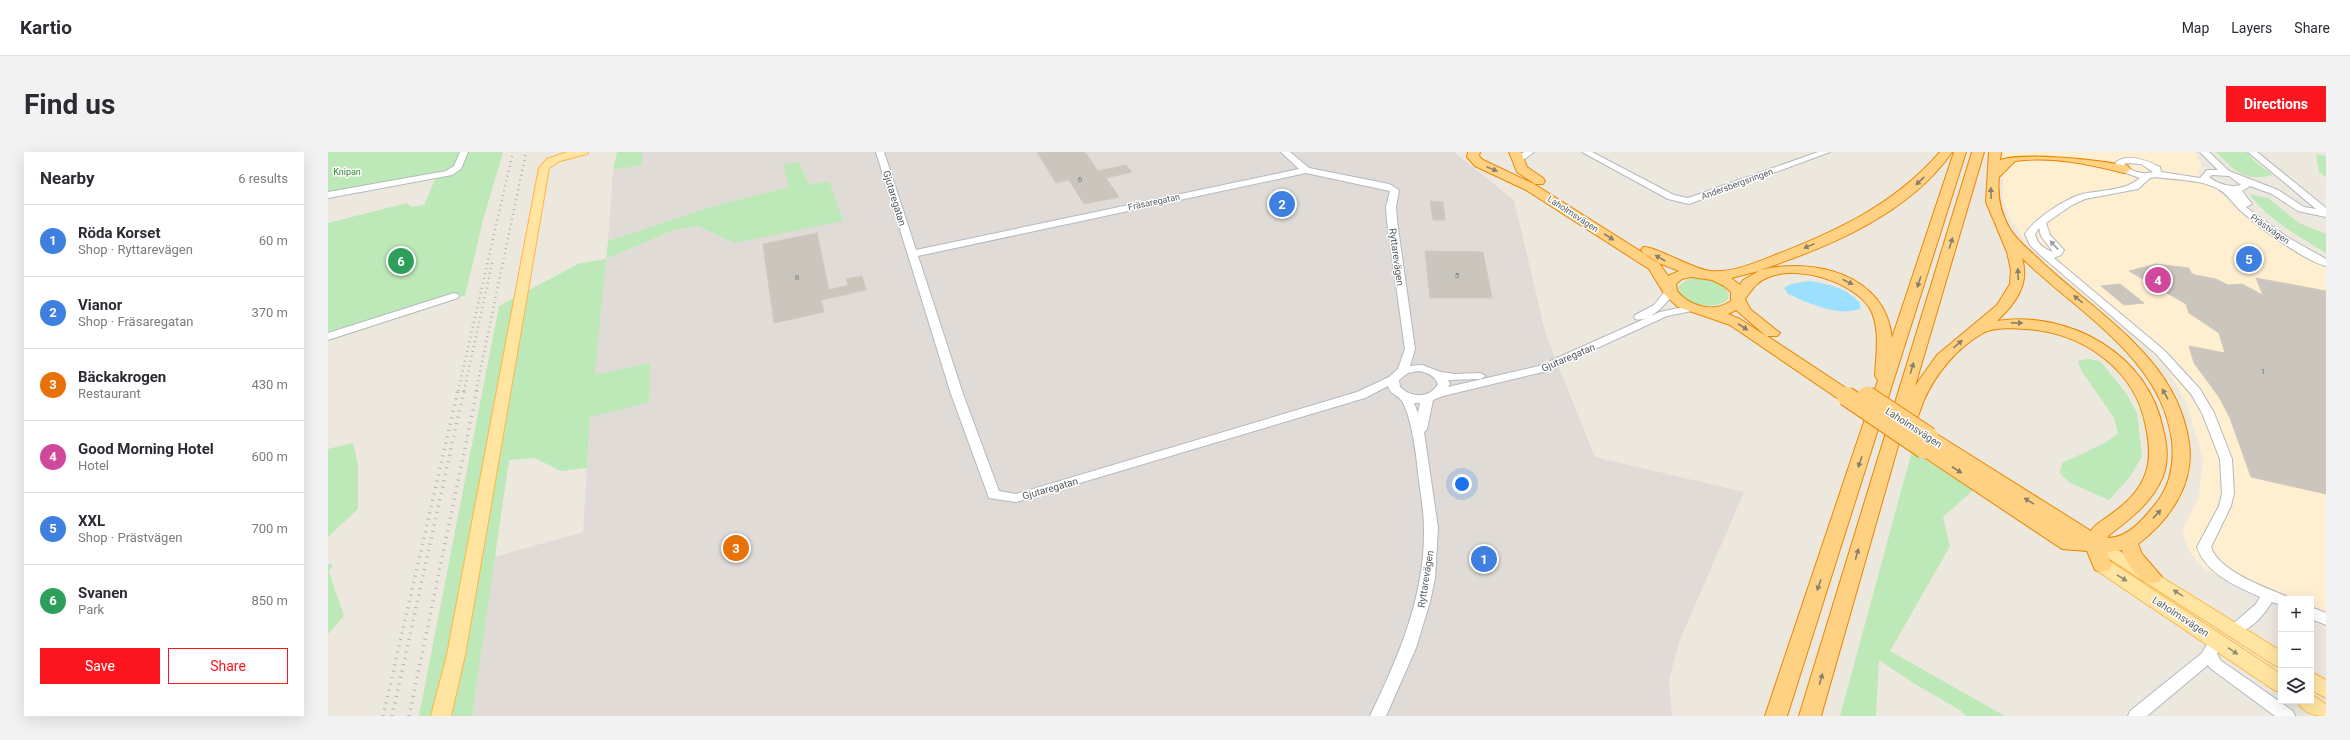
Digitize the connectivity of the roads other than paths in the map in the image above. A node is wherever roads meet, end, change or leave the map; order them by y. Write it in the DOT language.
graph roads {
  1 [pos="464,152"];
  2 [pos="583,152"];
  3 [pos="880,152"];
  4 [pos="1284,152"];
  5 [pos="1474,152"];
  6 [pos="1530,152"];
  7 [pos="1586,152"];
  8 [pos="1826,152"];
  9 [pos="1946,152"];
  10 [pos="1960,152"];
  11 [pos="1978,152"];
  12 [pos="1995,152"];
  13 [pos="2063,152"];
  14 [pos="2201,152"];
  15 [pos="2204,152"];
  16 [pos="2252,152"];
  17 [pos="1517,155"];
  18 [pos="2136,156"];
  19 [pos="547,158"];
  20 [pos="2126,167"];
  21 [pos="1306,170"];
  22 [pos="2152,172"];
  23 [pos="2226,173"];
  24 [pos="1994,174"];
  25 [pos="2208,176"];
  26 [pos="2241,185"];
  27 [pos="2221,186"];
  28 [pos="2121,189"];
  29 [pos="1396,190"];
  30 [pos="328,195"];
  31 [pos="2326,213"];
  32 [pos="2041,222"];
  33 [pos="2006,233"];
  34 [pos="2042,252"];
  35 [pos="913,254"];
  36 [pos="2326,257"];
  37 [pos="2326,263"];
  38 [pos="1696,273"];
  39 [pos="1713,275"];
  40 [pos="1669,289"];
  41 [pos="454,296"];
  42 [pos="1739,300"];
  43 [pos="1700,310"];
  44 [pos="1979,328"];
  45 [pos="328,337"];
  46 [pos="1410,349"];
  47 [pos="1426,369"];
  48 [pos="1403,370"];
  49 [pos="1439,375"];
  50 [pos="1394,379"];
  51 [pos="1848,391"];
  52 [pos="1439,393"];
  53 [pos="1362,395"];
  54 [pos="1402,395"];
  55 [pos="1882,396"];
  56 [pos="1427,399"];
  57 [pos="1420,435"];
  58 [pos="1873,499"];
  59 [pos="2108,526"];
  60 [pos="2061,530"];
  61 [pos="2128,541"];
  62 [pos="2097,543"];
  63 [pos="2102,565"];
  64 [pos="2152,577"];
  65 [pos="2275,597"];
  66 [pos="2314,614"];
  67 [pos="2326,619"];
  68 [pos="2240,626"];
  69 [pos="2278,658"];
  70 [pos="2278,682"];
  71 [pos="2314,682"];
  72 [pos="2326,690"];
  73 [pos="2311,704"];
  74 [pos="2326,714"];
  75 [pos="442,716"];
  76 [pos="1378,716"];
  77 [pos="1776,716"];
  78 [pos="1810,716"];
  79 [pos="2136,716"];
  80 [pos="2286,716"];
  1 -- 30 [label="street"];
  2 -- 19 [label="main road"];
  3 -- 35 [label="street, Gjutaregatan"];
  4 -- 21 [label="street"];
  5 -- 40 [label="highway, Laholmsvägen, one-way"];
  6 -- 17 [label="street"];
  7 -- 8 [label="street, Andersbergsringen"];
  9 -- 39 [label="highway, one-way"];
  10 -- 55 [label="highway, one-way"];
  58 -- 11 [label="highway, one-way"];
  12 -- 24 [label="highway"];
  13 -- 20 [label="highway"];
  14 -- 25 [label="street"];
  15 -- 23 [label="street"];
  16 -- 31 [label="street"];
  38 -- 17 [label="highway, Laholmsvägen, one-way"];
  18 -- 20 [label="street"];
  18 -- 22 [label="street"];
  19 -- 75 [label="main road"];
  20 -- 22 [label="street"];
  20 -- 24 [label="highway"];
  20 -- 28 [label="street"];
  21 -- 29 [label="street, Fräsaregatan"];
  21 -- 35 [label="street, Fräsaregatan"];
  22 -- 25 [label="street"];
  22 -- 28 [label="street"];
  23 -- 25 [label="street"];
  23 -- 26 [label="street"];
  33 -- 24 [label="highway, one-way"];
  25 -- 27 [label="street"];
  26 -- 27 [label="street"];
  26 -- 31 [label="street"];
  26 -- 36 [label="street, Prästvägen"];
  27 -- 37 [label="street, Prästvägen"];
  28 -- 32 [label="street"];
  29 -- 46 [label="street, Ryttarevägen"];
  32 -- 34 [label="street"];
  34 -- 32 [label="street, one-way"];
  44 -- 33 [label="highway, one-way"];
  61 -- 33 [label="highway, one-way"];
  34 -- 65 [label="street"];
  35 -- 53 [label="street, Gjutaregatan"];
  38 -- 39 [label="highway, Laholmsvägen"];
  38 -- 40 [label="highway, Laholmsvägen"];
  39 -- 42 [label="highway, Laholmsvägen"];
  40 -- 43 [label="highway, Laholmsvägen"];
  40 -- 49 [label="street, Gjutaregatan"];
  41 -- 45 [label="street"];
  42 -- 43 [label="highway"];
  42 -- 51 [label="highway, Laholmsvägen"];
  42 -- 55 [label="highway, one-way"];
  43 -- 51 [label="highway, Laholmsvägen, one-way"];
  43 -- 52 [label="street, Gjutaregatan"];
  58 -- 44 [label="highway, one-way"];
  44 -- 59 [label="highway, one-way"];
  46 -- 47 [label="street"];
  46 -- 48 [label="street, Ryttarevägen"];
  47 -- 48 [label="street"];
  47 -- 49 [label="street"];
  48 -- 50 [label="street, Ryttarevägen"];
  49 -- 52 [label="street"];
  50 -- 53 [label="street, Gjutaregatan"];
  50 -- 54 [label="street, Ryttarevägen"];
  51 -- 60 [label="highway, Laholmsvägen, bridge"];
  52 -- 56 [label="street"];
  53 -- 54 [label="street, Gjutaregatan"];
  54 -- 56 [label="street"];
  54 -- 57 [label="street, Ryttarevägen"];
  55 -- 77 [label="highway, one-way"];
  56 -- 57 [label="street, Ryttarevägen"];
  57 -- 76 [label="street, Ryttarevägen"];
  78 -- 58 [label="highway, one-way"];
  59 -- 60 [label="highway"];
  59 -- 62 [label="highway"];
  60 -- 62 [label="highway, Laholmsvägen"];
  60 -- 63 [label="highway, Laholmsvägen"];
  61 -- 62 [label="highway"];
  61 -- 64 [label="highway"];
  62 -- 63 [label="highway"];
  62 -- 64 [label="main road, Laholmsvägen"];
  63 -- 70 [label="main road, Laholmsvägen, one-way"];
  69 -- 64 [label="main road, Laholmsvägen, one-way"];
  65 -- 68 [label="street"];
  66 -- 67 [label="street"];
  71 -- 72 [label="main road"];
  73 -- 74 [label="main road"];
  79 -- 80 [label="street"];
}
